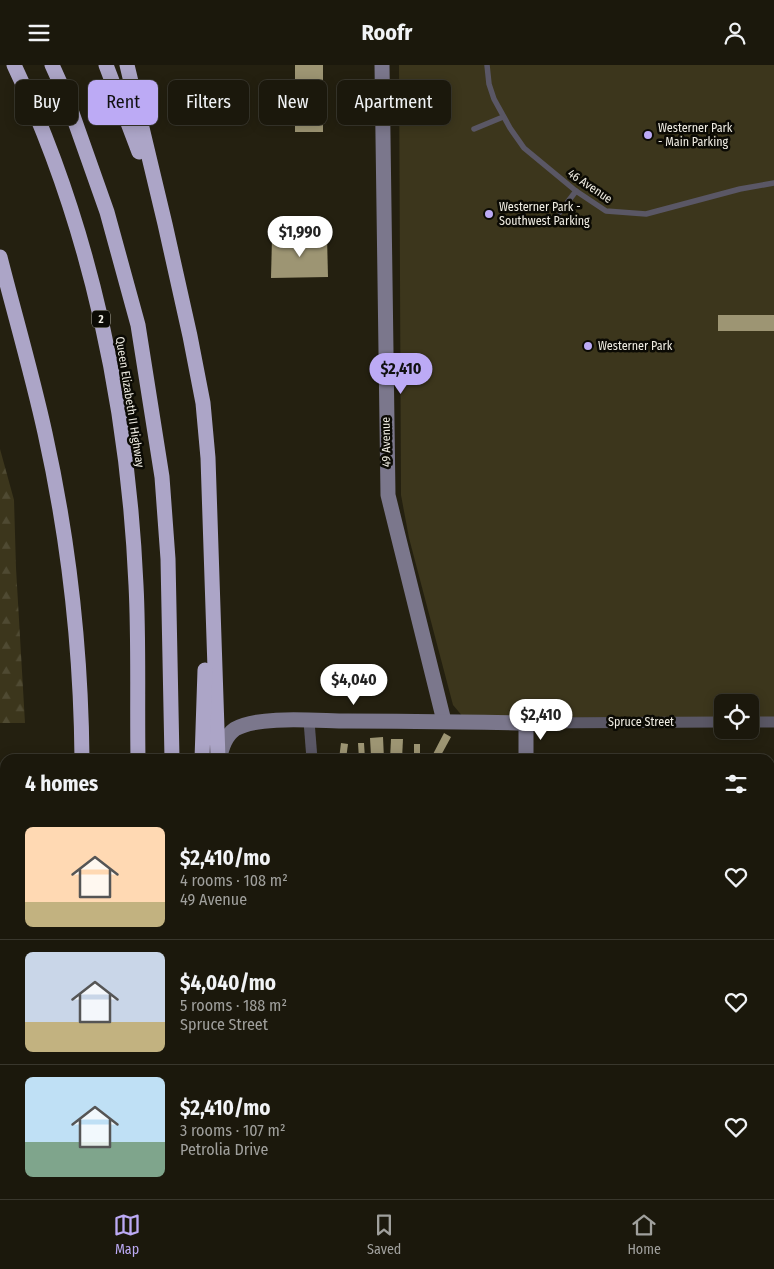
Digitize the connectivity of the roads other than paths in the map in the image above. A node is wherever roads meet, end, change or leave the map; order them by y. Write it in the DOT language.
graph roads {
  1 [pos="14,65"];
  2 [pos="52,65"];
  3 [pos="106,65"];
  4 [pos="127,65"];
  5 [pos="382,65"];
  6 [pos="487,65"];
  7 [pos="503,117"];
  8 [pos="474,129"];
  9 [pos="774,183"];
  10 [pos="576,191"];
  11 [pos="560,212"];
  12 [pos="165,225"];
  13 [pos="0,257"];
  14 [pos="0,276"];
  15 [pos="18,329"];
  16 [pos="210,553"];
  17 [pos="309,721"];
  18 [pos="444,721"];
  19 [pos="714,722"];
  20 [pos="759,722"];
  21 [pos="774,722"];
  22 [pos="526,723"];
  23 [pos="82,754"];
  24 [pos="138,754"];
  25 [pos="172,754"];
  26 [pos="202,754"];
  27 [pos="219,754"];
  28 [pos="221,754"];
  29 [pos="312,754"];
  30 [pos="526,754"];
  1 -- 24 [label="highway, Queen Elizabeth II Highway / 2"];
  2 -- 25 [label="highway, Queen Elizabeth II Highway"];
  3 -- 12 [label="highway"];
  4 -- 12 [label="highway"];
  5 -- 18 [label="street, 49 Avenue"];
  6 -- 7 [label="lane, 46 Avenue"];
  7 -- 8 [label="lane"];
  7 -- 10 [label="lane, 46 Avenue"];
  9 -- 10 [label="lane, 46 Avenue"];
  10 -- 11 [label="lane"];
  12 -- 16 [label="highway"];
  13 -- 15 [label="highway"];
  14 -- 15 [label="highway"];
  15 -- 23 [label="highway"];
  16 -- 26 [label="highway"];
  16 -- 27 [label="highway"];
  17 -- 18 [label="street, Spruce Street"];
  17 -- 28 [label="street, Spruce Street"];
  17 -- 29 [label="street"];
  18 -- 22 [label="street, Spruce Street"];
  19 -- 22 [label="street, Spruce Street"];
  20 -- 21 [label="street"];
  22 -- 30 [label="street"];
}
